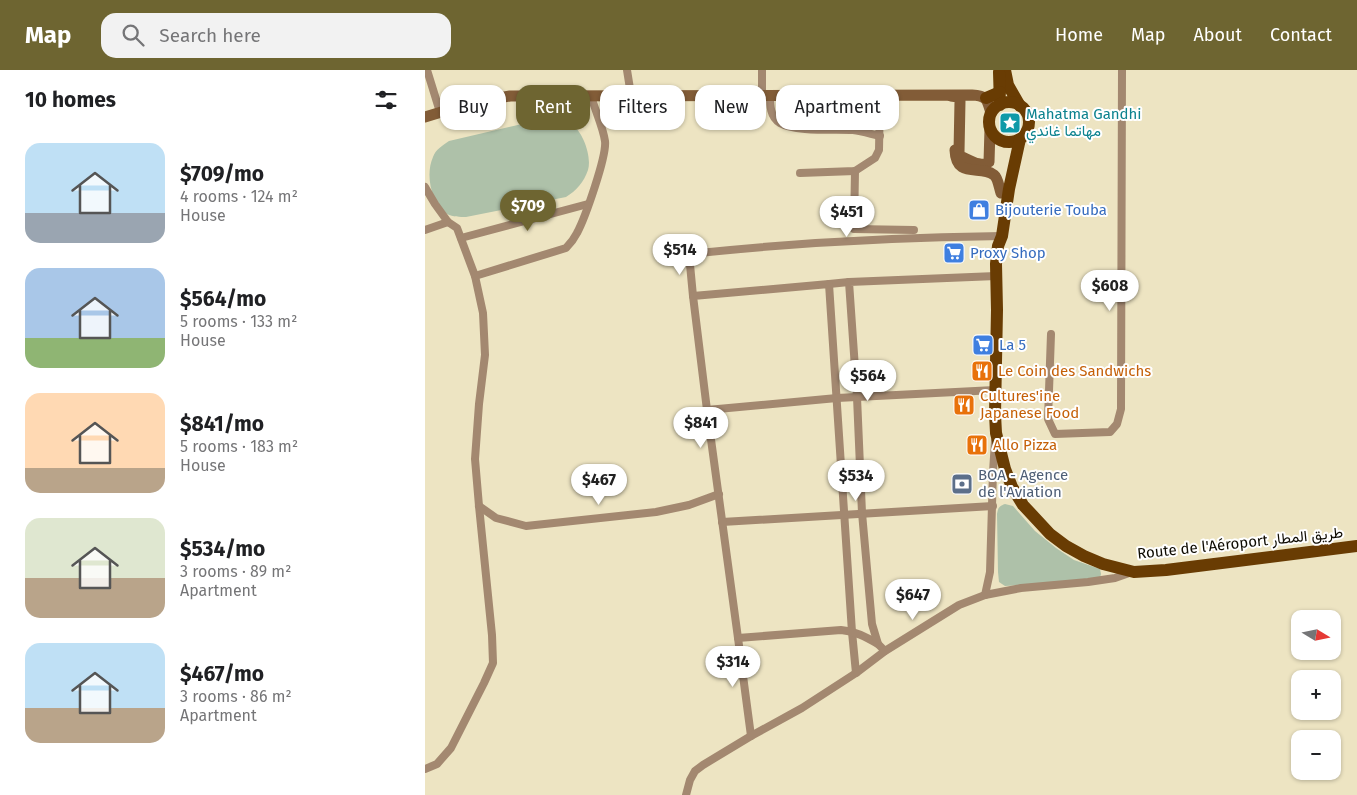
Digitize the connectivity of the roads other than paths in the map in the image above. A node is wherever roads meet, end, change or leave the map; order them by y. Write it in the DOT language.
graph roads {
  1 [pos="427,70"];
  2 [pos="627,70"];
  3 [pos="762,70"];
  4 [pos="999,70"];
  5 [pos="1005,70"];
  6 [pos="1122,70"];
  7 [pos="629,85"];
  8 [pos="764,85"];
  9 [pos="766,95"];
  10 [pos="776,95"];
  11 [pos="899,95"];
  12 [pos="591,96"];
  13 [pos="600,96"];
  14 [pos="951,96"];
  15 [pos="506,97"];
  16 [pos="986,98"];
  17 [pos="997,103"];
  18 [pos="1020,106"];
  19 [pos="440,112"];
  20 [pos="425,117"];
  21 [pos="991,129"];
  22 [pos="880,130"];
  23 [pos="880,136"];
  24 [pos="1019,139"];
  25 [pos="1002,141"];
  26 [pos="855,172"];
  27 [pos="800,173"];
  28 [pos="425,187"];
  29 [pos="1001,193"];
  30 [pos="588,204"];
  31 [pos="447,222"];
  32 [pos="425,230"];
  33 [pos="914,230"];
  34 [pos="461,238"];
  35 [pos="998,239"];
  36 [pos="475,276"];
  37 [pos="996,276"];
  38 [pos="849,282"];
  39 [pos="829,284"];
  40 [pos="693,296"];
  41 [pos="1051,334"];
  42 [pos="995,390"];
  43 [pos="857,397"];
  44 [pos="837,398"];
  45 [pos="707,410"];
  46 [pos="995,433"];
  47 [pos="719,494"];
  48 [pos="479,506"];
  49 [pos="993,506"];
  50 [pos="862,513"];
  51 [pos="844,515"];
  52 [pos="722,522"];
  53 [pos="1357,546"];
  54 [pos="1134,572"];
  55 [pos="985,596"];
  56 [pos="852,632"];
  57 [pos="738,638"];
  58 [pos="878,644"];
  59 [pos="885,651"];
  60 [pos="856,673"];
  61 [pos="751,736"];
  62 [pos="425,769"];
  63 [pos="686,795"];
  1 -- 19 [label="street"];
  2 -- 7 [label="street"];
  3 -- 8 [label="street"];
  4 -- 17 [label="main road"];
  5 -- 18 [label="main road"];
  6 -- 41 [label="street"];
  9 -- 10 [label="street"];
  9 -- 23 [label="street"];
  11 -- 14 [label="street"];
  12 -- 13 [label="street"];
  12 -- 15 [label="street"];
  12 -- 30 [label="street"];
  14 -- 16 [label="street"];
  14 -- 21 [label="street"];
  14 -- 29 [label="street"];
  16 -- 17 [label="main road"];
  17 -- 18 [label="main road"];
  17 -- 21 [label="main road"];
  18 -- 24 [label="main road"];
  19 -- 20 [label="street"];
  21 -- 25 [label="main road"];
  22 -- 23 [label="street"];
  23 -- 26 [label="street"];
  24 -- 25 [label="main road"];
  24 -- 35 [label="main road, Route de l'Aéroport طريق المطار"];
  25 -- 29 [label="main road, Route de l'Aéroport طريق المطار"];
  26 -- 27 [label="street"];
  26 -- 33 [label="street"];
  28 -- 31 [label="street"];
  29 -- 35 [label="main road, Route de l'Aéroport طريق المطار"];
  30 -- 34 [label="street"];
  30 -- 36 [label="street"];
  31 -- 32 [label="street"];
  31 -- 34 [label="street"];
  34 -- 36 [label="street"];
  35 -- 37 [label="main road, Route de l'Aéroport طريق المطار"];
  35 -- 40 [label="street"];
  36 -- 48 [label="street"];
  37 -- 38 [label="street"];
  37 -- 42 [label="main road, Route de l'Aéroport طريق المطار"];
  38 -- 39 [label="street"];
  38 -- 43 [label="street"];
  39 -- 40 [label="street"];
  39 -- 44 [label="street"];
  40 -- 45 [label="street"];
  42 -- 43 [label="street"];
  42 -- 46 [label="main road, Route de l'Aéroport طريق المطار"];
  43 -- 44 [label="street"];
  43 -- 50 [label="street"];
  44 -- 45 [label="street"];
  44 -- 51 [label="street"];
  45 -- 47 [label="street"];
  46 -- 49 [label="street"];
  46 -- 54 [label="main road, Route de l'Aéroport طريق المطار"];
  47 -- 48 [label="street"];
  47 -- 52 [label="street"];
  48 -- 62 [label="street"];
  49 -- 50 [label="street"];
  49 -- 55 [label="street"];
  50 -- 51 [label="street"];
  50 -- 58 [label="street"];
  51 -- 52 [label="street"];
  51 -- 56 [label="street"];
  52 -- 57 [label="street"];
  53 -- 54 [label="main road, Route de l'Aéroport طريق المطار"];
  54 -- 55 [label="street"];
  55 -- 59 [label="street"];
  56 -- 57 [label="street"];
  56 -- 58 [label="street"];
  56 -- 60 [label="street"];
  57 -- 61 [label="street"];
  58 -- 59 [label="street"];
  59 -- 60 [label="street"];
  60 -- 61 [label="street"];
  61 -- 63 [label="street"];
}
